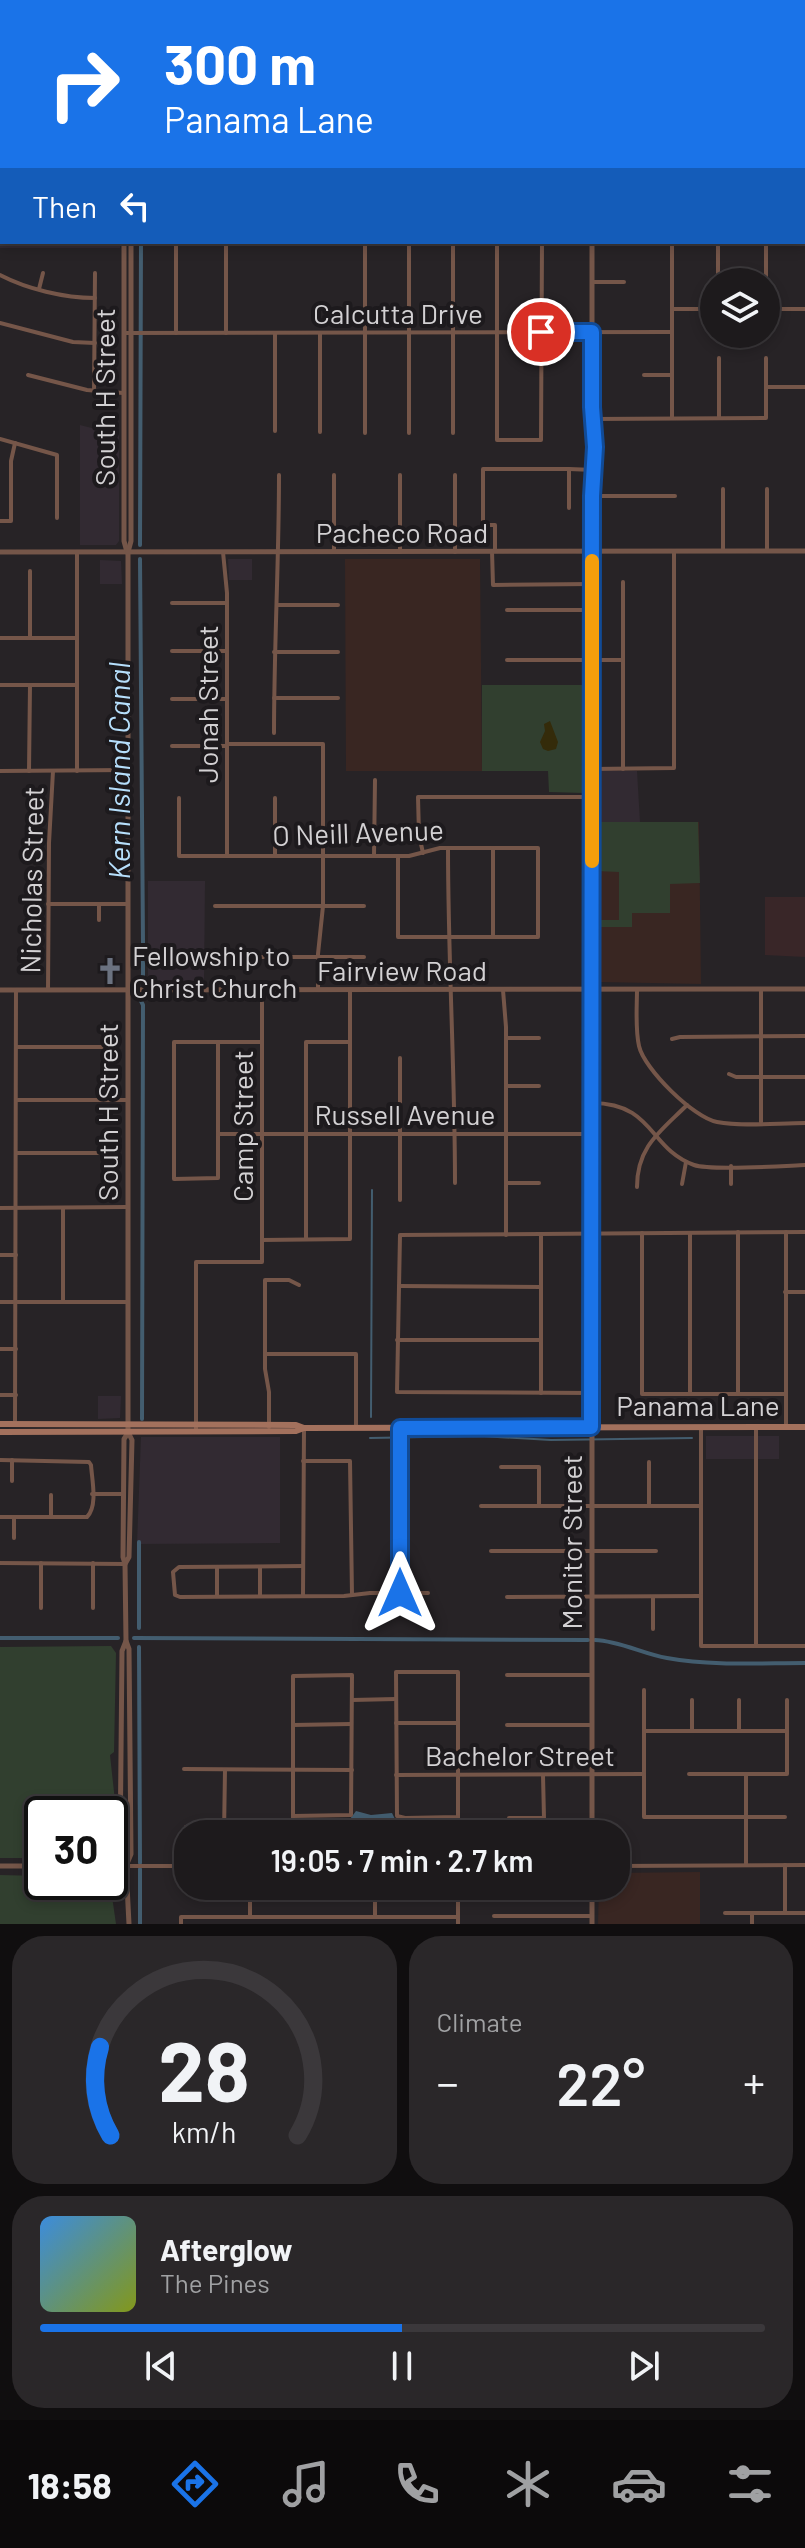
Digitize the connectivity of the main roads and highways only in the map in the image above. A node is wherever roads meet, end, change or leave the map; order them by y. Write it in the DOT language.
graph roads {
  1 [pos="15,1423"];
  2 [pos="0,1424"];
  3 [pos="805,1427"];
  4 [pos="128,1428"];
  5 [pos="0,1432"];
  1 -- 2 [label="main road, Panama Lane"];
  1 -- 4 [label="main road, Panama Lane"];
  1 -- 5 [label="main road"];
  3 -- 4 [label="main road, Panama Lane"];
  4 -- 5 [label="main road, Panama Lane"];
}
